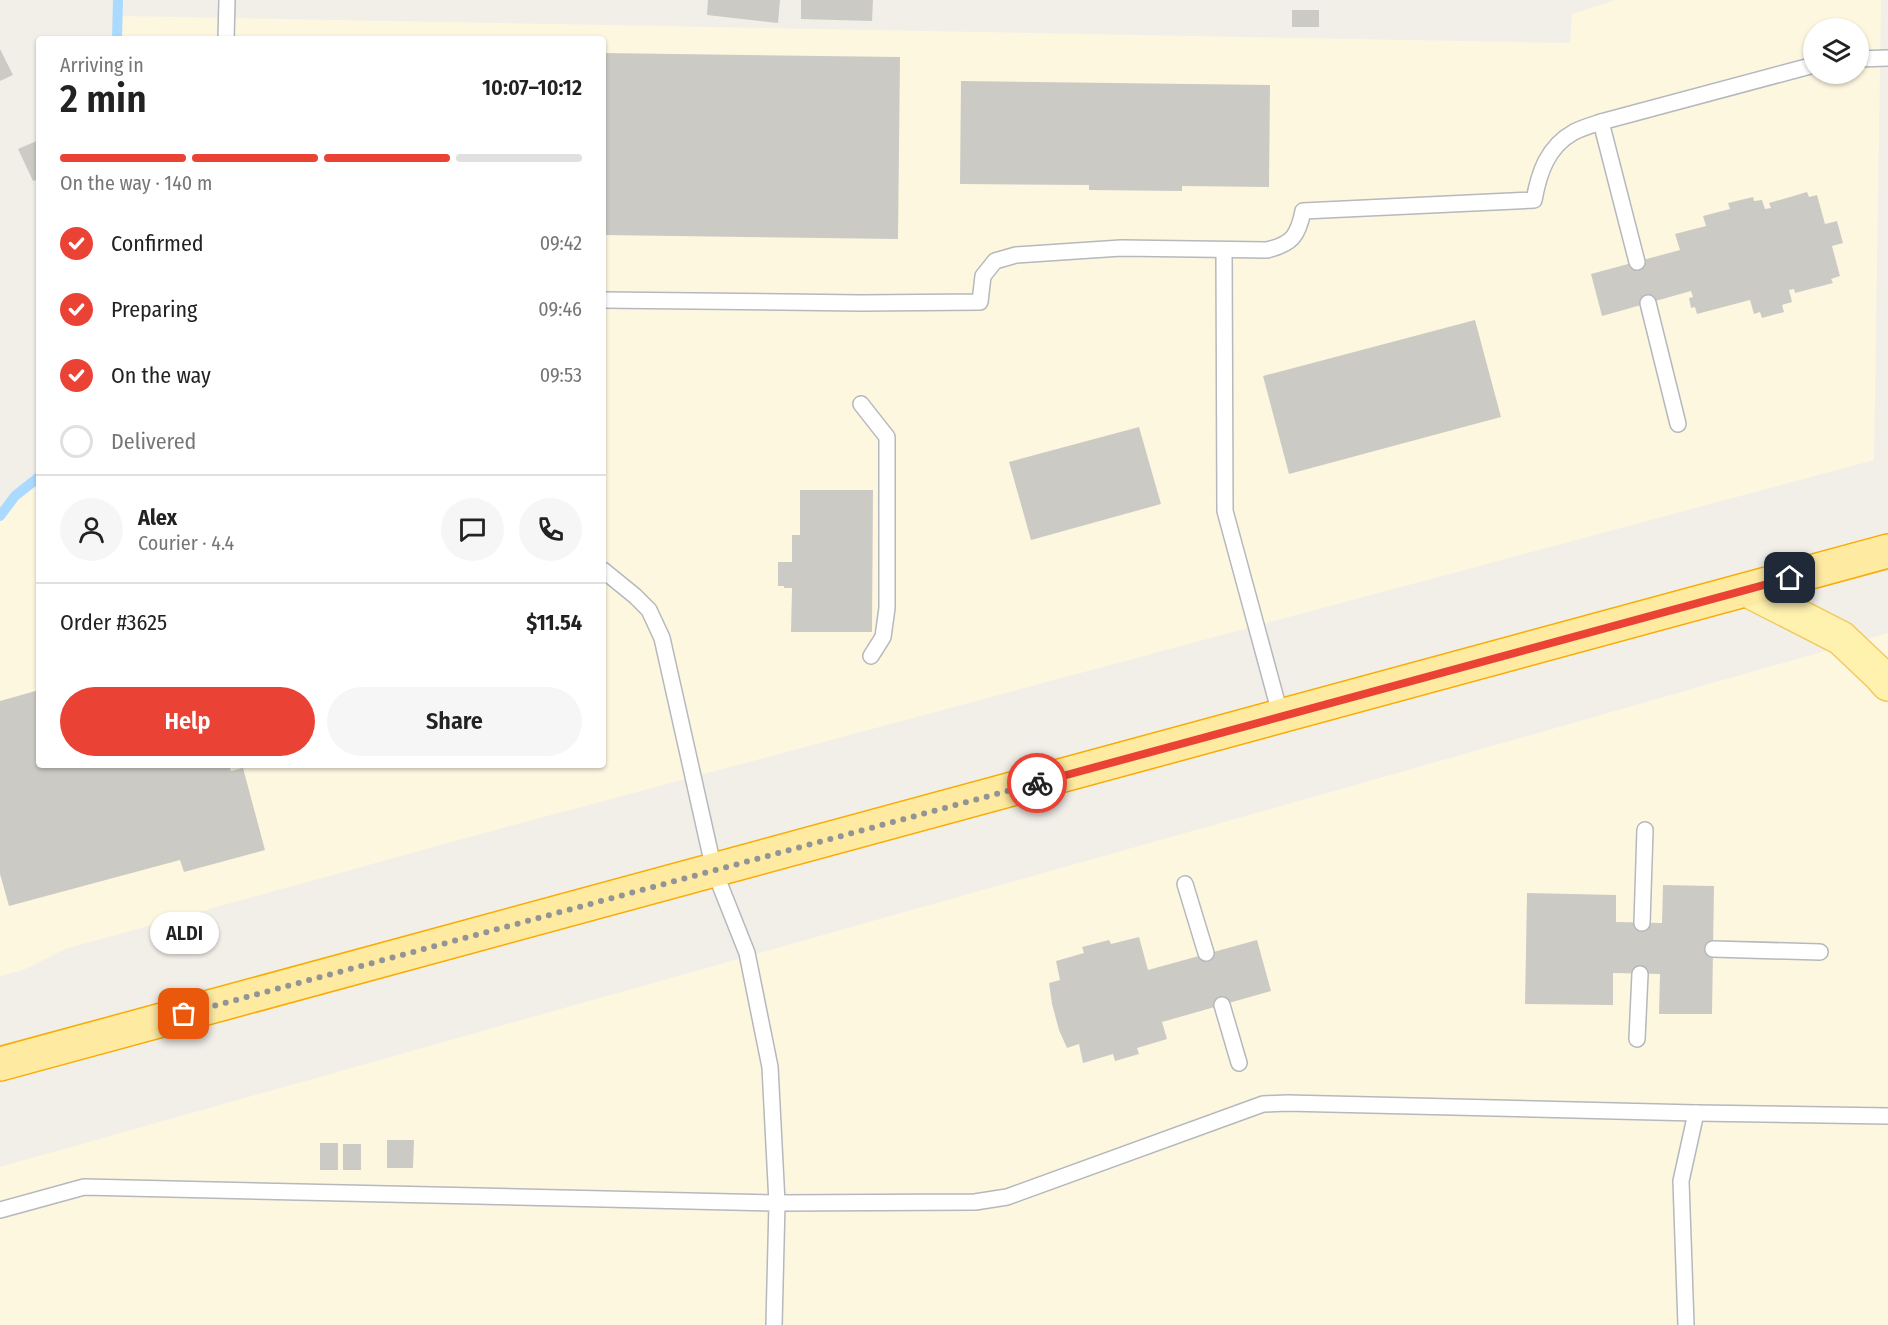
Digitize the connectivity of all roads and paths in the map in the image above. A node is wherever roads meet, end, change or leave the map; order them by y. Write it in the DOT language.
graph roads {
  1 [pos="227,0"];
  2 [pos="226,36"];
  3 [pos="1888,58"];
  4 [pos="1869,59"];
  5 [pos="1803,68"];
  6 [pos="1600,122"];
  7 [pos="1224,250"];
  8 [pos="1637,262"];
  9 [pos="606,300"];
  10 [pos="1648,303"];
  11 [pos="861,404"];
  12 [pos="1678,424"];
  13 [pos="1888,551"];
  14 [pos="606,572"];
  15 [pos="1747,590"];
  16 [pos="871,656"];
  17 [pos="1888,684"];
  18 [pos="1281,717"];
  19 [pos="1645,830"];
  20 [pos="714,870"];
  21 [pos="1185,884"];
  22 [pos="1642,923"];
  23 [pos="1713,949"];
  24 [pos="1820,952"];
  25 [pos="1206,953"];
  26 [pos="1640,974"];
  27 [pos="1222,1005"];
  28 [pos="1637,1038"];
  29 [pos="1239,1063"];
  30 [pos="0,1064"];
  31 [pos="1696,1113"];
  32 [pos="1888,1116"];
  33 [pos="777,1203"];
  34 [pos="0,1210"];
  35 [pos="774,1325"];
  36 [pos="1686,1325"];
  1 -- 2 [label="lane"];
  3 -- 4 [label="lane"];
  5 -- 6 [label="lane"];
  6 -- 7 [label="lane"];
  6 -- 8 [label="lane"];
  7 -- 9 [label="lane"];
  7 -- 18 [label="lane"];
  10 -- 12 [label="lane"];
  11 -- 16 [label="lane"];
  13 -- 15 [label="highway"];
  14 -- 20 [label="lane"];
  15 -- 17 [label="main road"];
  15 -- 18 [label="highway"];
  18 -- 20 [label="highway"];
  19 -- 22 [label="lane"];
  20 -- 30 [label="highway"];
  20 -- 33 [label="lane"];
  21 -- 25 [label="lane"];
  23 -- 24 [label="lane"];
  26 -- 28 [label="lane"];
  27 -- 29 [label="lane"];
  31 -- 32 [label="lane"];
  31 -- 33 [label="lane"];
  31 -- 36 [label="lane"];
  33 -- 34 [label="lane"];
  33 -- 35 [label="lane"];
}
